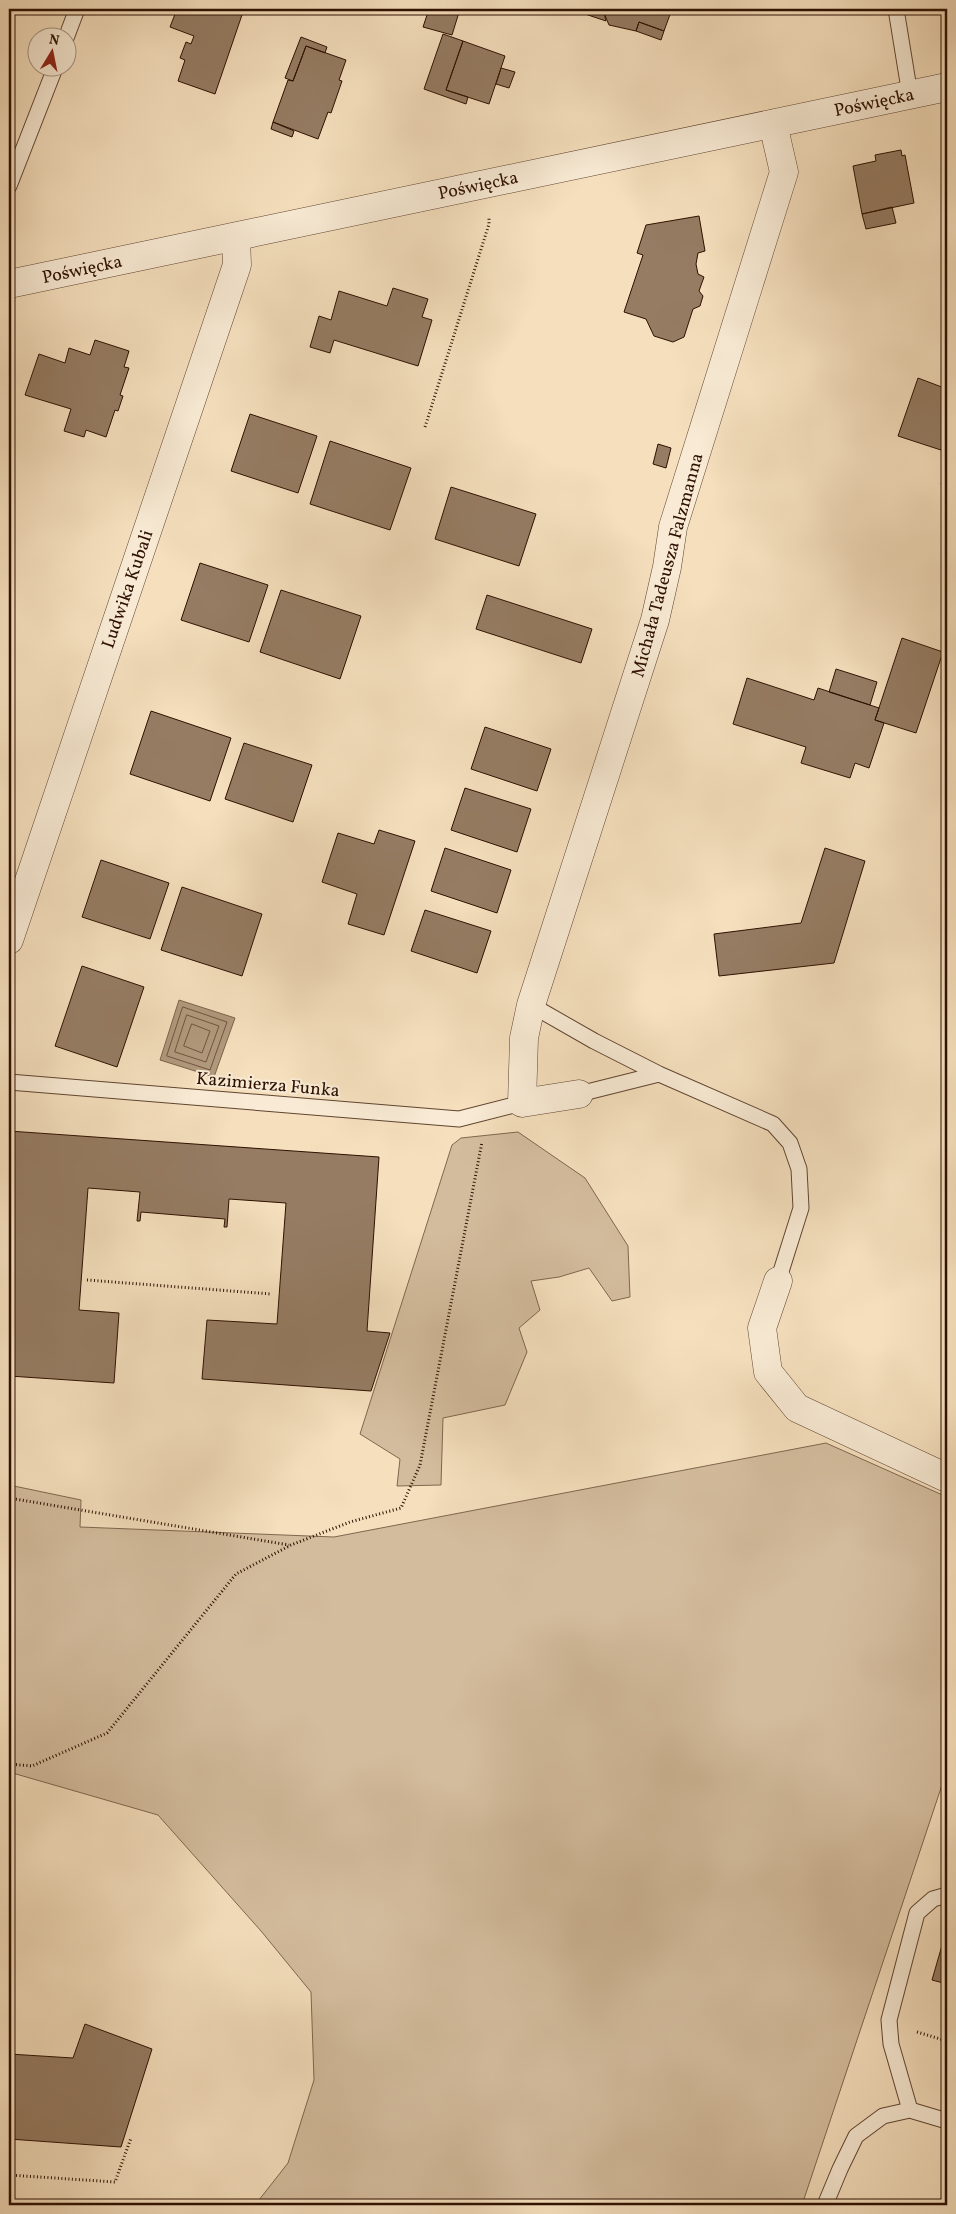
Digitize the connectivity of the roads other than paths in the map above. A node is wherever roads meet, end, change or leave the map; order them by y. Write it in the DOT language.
graph roads {
  1 [pos="77,9"];
  2 [pos="896,9"];
  3 [pos="70,28"];
  4 [pos="50,78"];
  5 [pos="947,87"];
  6 [pos="910,94"];
  7 [pos="773,124"];
  8 [pos="9,186"];
  9 [pos="236,237"];
  10 [pos="9,284"];
  11 [pos="9,940"];
  12 [pos="532,1005"];
  13 [pos="659,1074"];
  14 [pos="9,1082"];
  15 [pos="579,1094"];
  16 [pos="522,1103"];
  17 [pos="778,1281"];
  18 [pos="947,1478"];
  19 [pos="947,1895"];
  20 [pos="910,2110"];
  21 [pos="947,2120"];
  22 [pos="825,2205"];
  1 -- 3 [label="lane"];
  2 -- 6 [label="lane"];
  4 -- 8 [label="lane"];
  5 -- 6 [label="street, Poświęcka"];
  6 -- 7 [label="street, Poświęcka"];
  7 -- 9 [label="street, Poświęcka"];
  7 -- 12 [label="street, Michała Tadeusza Falzmanna"];
  9 -- 10 [label="street, Poświęcka"];
  9 -- 11 [label="street, Ludwika Kubali"];
  12 -- 13 [label="lane"];
  12 -- 16 [label="street, Michała Tadeusza Falzmanna"];
  13 -- 15 [label="lane"];
  13 -- 17 [label="lane"];
  14 -- 16 [label="lane, Kazimierza Funka"];
  15 -- 16 [label="street"];
  17 -- 18 [label="street"];
  19 -- 20 [label="lane"];
  20 -- 21 [label="lane"];
  20 -- 22 [label="lane"];
}
